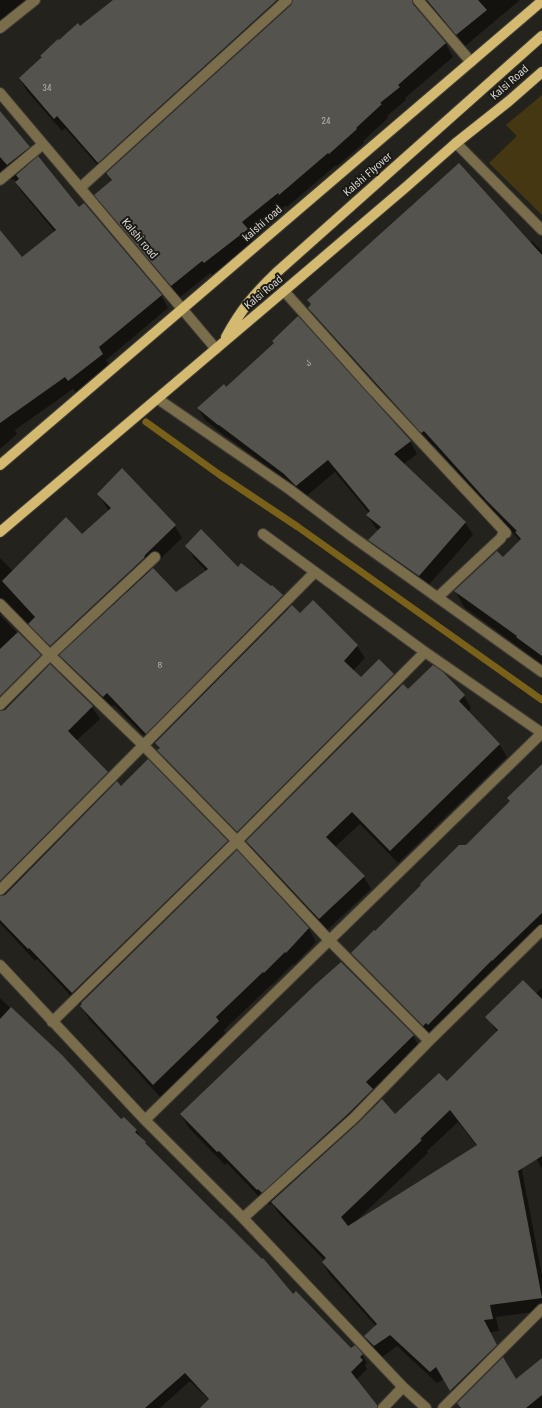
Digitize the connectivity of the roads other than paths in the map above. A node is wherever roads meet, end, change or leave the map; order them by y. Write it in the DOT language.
graph roads {
  1 [pos="35,0"];
  2 [pos="287,0"];
  3 [pos="418,0"];
  4 [pos="542,1"];
  5 [pos="0,28"];
  6 [pos="542,36"];
  7 [pos="471,62"];
  8 [pos="542,72"];
  9 [pos="0,94"];
  10 [pos="456,143"];
  11 [pos="42,145"];
  12 [pos="0,180"];
  13 [pos="80,188"];
  14 [pos="542,230"];
  15 [pos="284,291"];
  16 [pos="182,309"];
  17 [pos="219,346"];
  18 [pos="158,399"];
  19 [pos="0,465"];
  20 [pos="0,532"];
  21 [pos="264,534"];
  22 [pos="155,557"];
  23 [pos="315,572"];
  24 [pos="438,597"];
  25 [pos="0,604"];
  26 [pos="425,652"];
  27 [pos="50,655"];
  28 [pos="542,672"];
  29 [pos="0,706"];
  30 [pos="542,733"];
  31 [pos="144,746"];
  32 [pos="237,841"];
  33 [pos="0,890"];
  34 [pos="542,930"];
  35 [pos="329,940"];
  36 [pos="0,965"];
  37 [pos="52,1022"];
  38 [pos="429,1041"];
  39 [pos="145,1120"];
  40 [pos="243,1218"];
  41 [pos="542,1309"];
  42 [pos="403,1387"];
  43 [pos="383,1408"];
  44 [pos="426,1408"];
  45 [pos="443,1408"];
  1 -- 5 [label="street"];
  2 -- 13 [label="street"];
  3 -- 7 [label="street"];
  4 -- 7 [label="main road, kalshi road"];
  6 -- 17 [label="main road, Kalshi Flyover"];
  7 -- 16 [label="main road, kalshi road"];
  8 -- 10 [label="main road, Kalsi Road"];
  9 -- 11 [label="street, Kalshi road"];
  10 -- 14 [label="street"];
  10 -- 15 [label="main road, Kalsi Road"];
  11 -- 12 [label="street"];
  11 -- 13 [label="street, Kalshi road"];
  13 -- 16 [label="street, Kalshi road"];
  15 -- 17 [label="main road, Kalsi Road"];
  15 -- 24 [label="street"];
  16 -- 17 [label="street, Kalshi road"];
  16 -- 19 [label="main road, kalshi road"];
  17 -- 18 [label="main road, Kalsi Road"];
  18 -- 20 [label="main road, Kalsi Road"];
  18 -- 24 [label="street"];
  21 -- 23 [label="street"];
  22 -- 27 [label="street"];
  23 -- 26 [label="street"];
  23 -- 31 [label="street"];
  24 -- 28 [label="street"];
  25 -- 27 [label="street"];
  26 -- 30 [label="street"];
  26 -- 32 [label="street"];
  27 -- 29 [label="street"];
  27 -- 31 [label="street"];
  30 -- 35 [label="street"];
  31 -- 32 [label="street"];
  31 -- 33 [label="street"];
  32 -- 35 [label="street"];
  32 -- 37 [label="street"];
  34 -- 38 [label="street"];
  35 -- 38 [label="street"];
  35 -- 39 [label="street"];
  36 -- 37 [label="street"];
  37 -- 39 [label="street"];
  38 -- 40 [label="street"];
  39 -- 40 [label="street"];
  40 -- 42 [label="street"];
  41 -- 45 [label="street"];
  42 -- 43 [label="street"];
  42 -- 44 [label="street"];
}
